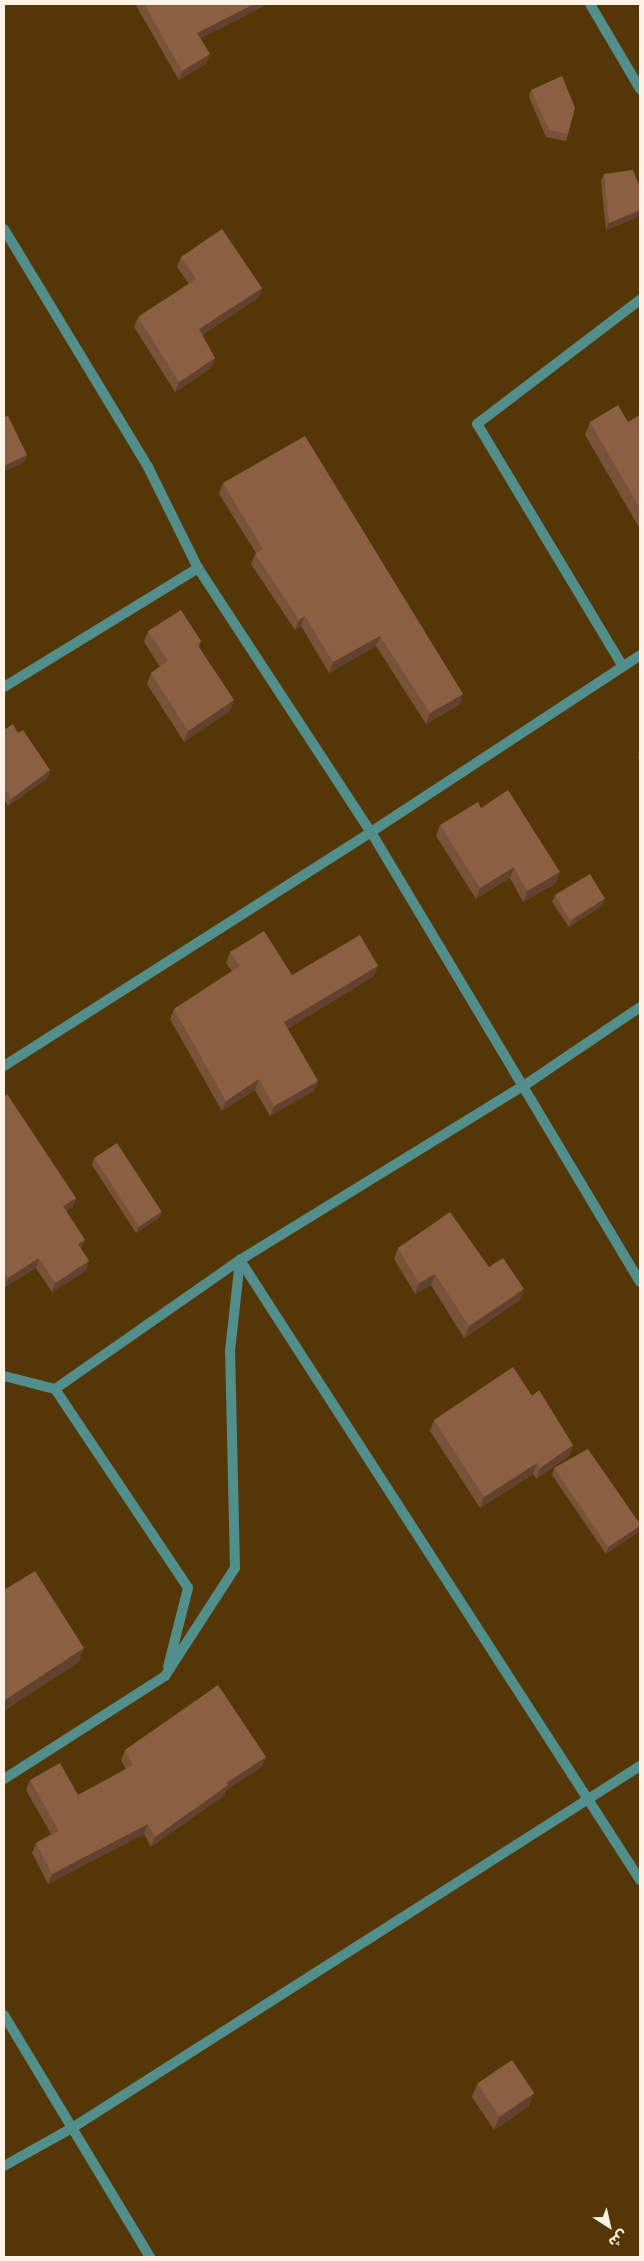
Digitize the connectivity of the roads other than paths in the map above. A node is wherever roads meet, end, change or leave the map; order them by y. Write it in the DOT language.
graph roads {
  1 [pos="590,4"];
  2 [pos="640,89"];
  3 [pos="4,229"];
  4 [pos="640,300"];
  5 [pos="198,568"];
  6 [pos="640,655"];
  7 [pos="622,665"];
  8 [pos="4,687"];
  9 [pos="371,832"];
  10 [pos="640,1007"];
  11 [pos="4,1066"];
  12 [pos="525,1085"];
  13 [pos="240,1260"];
  14 [pos="640,1282"];
  15 [pos="4,1376"];
  16 [pos="55,1390"];
  17 [pos="166,1676"];
  18 [pos="640,1766"];
  19 [pos="4,1778"];
  20 [pos="590,1798"];
  21 [pos="640,1880"];
  22 [pos="4,2015"];
  23 [pos="72,2128"];
  24 [pos="4,2166"];
  25 [pos="150,2257"];
  1 -- 2 [label="street"];
  3 -- 5 [label="street"];
  4 -- 7 [label="street"];
  5 -- 8 [label="street"];
  5 -- 9 [label="street"];
  6 -- 7 [label="street"];
  7 -- 9 [label="street"];
  9 -- 11 [label="street"];
  9 -- 12 [label="street"];
  10 -- 12 [label="street"];
  12 -- 13 [label="street"];
  12 -- 14 [label="street"];
  13 -- 16 [label="street"];
  13 -- 17 [label="street"];
  13 -- 20 [label="street"];
  15 -- 16 [label="street"];
  16 -- 17 [label="street"];
  17 -- 19 [label="street"];
  18 -- 20 [label="street"];
  20 -- 21 [label="street"];
  20 -- 23 [label="street"];
  22 -- 23 [label="street"];
  23 -- 24 [label="street"];
  23 -- 25 [label="street"];
}
